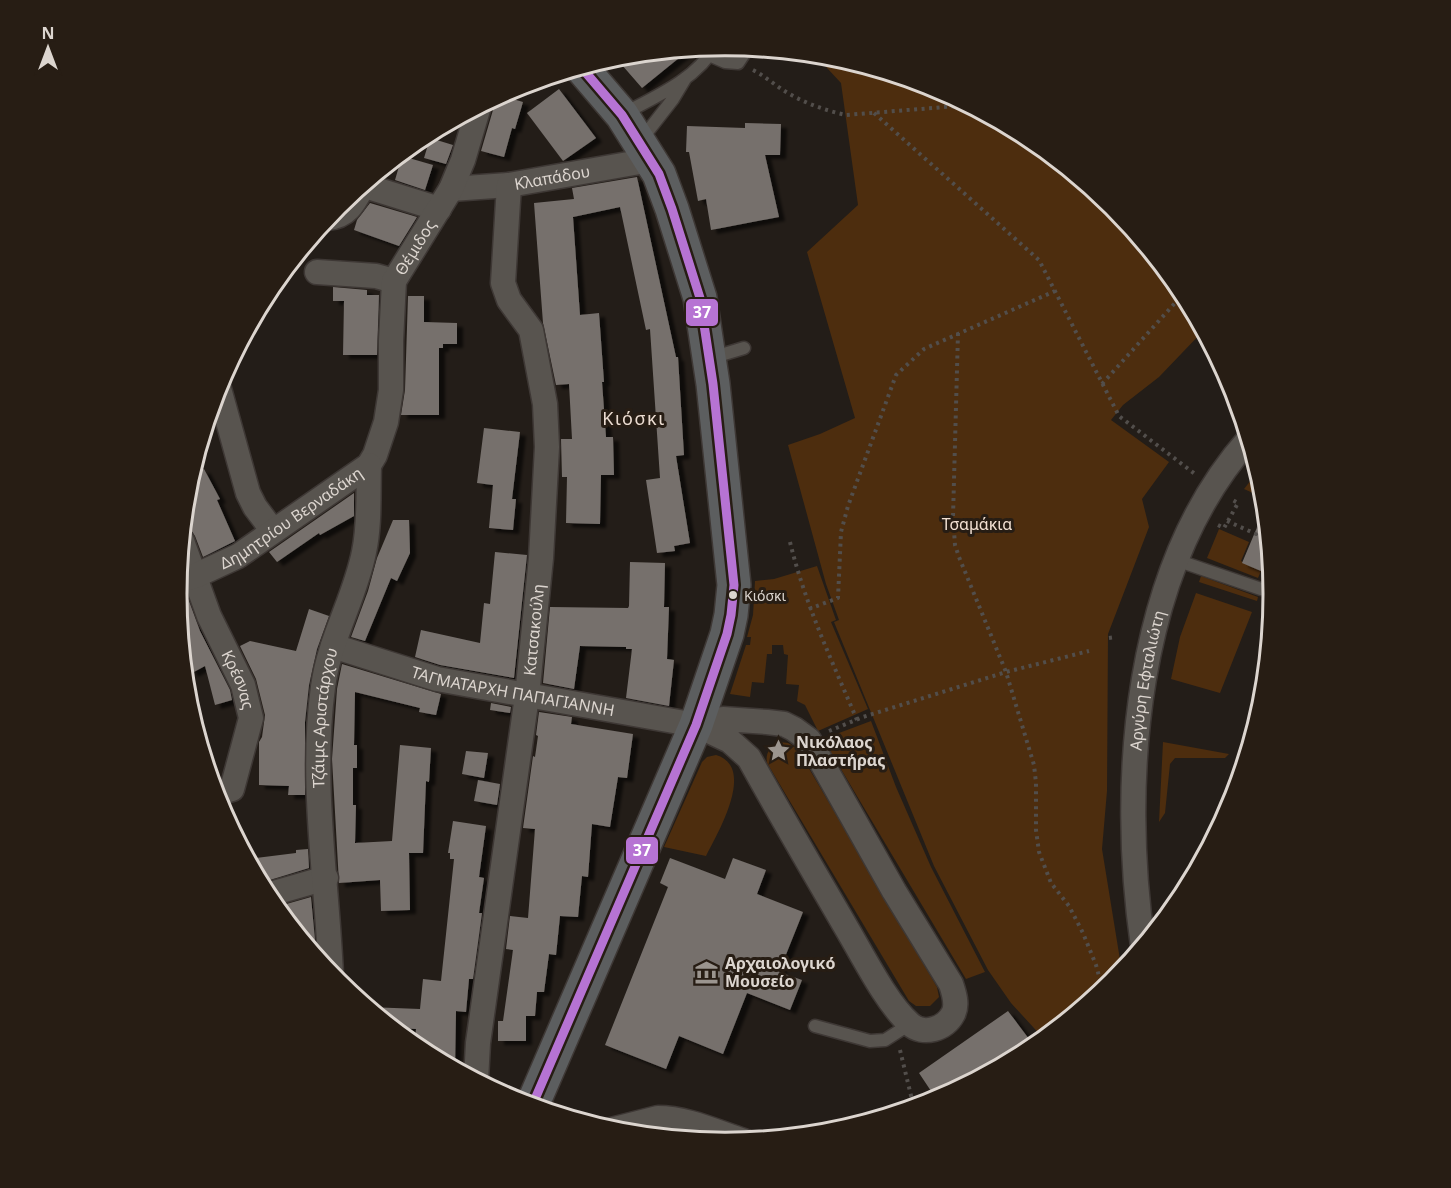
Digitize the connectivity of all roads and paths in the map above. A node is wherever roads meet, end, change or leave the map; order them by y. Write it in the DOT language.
graph roads {
  1 [pos="718,56"];
  2 [pos="742,56"];
  3 [pos="706,57"];
  4 [pos="738,63"];
  5 [pos="587,74"];
  6 [pos="685,78"];
  7 [pos="954,106"];
  8 [pos="874,113"];
  9 [pos="622,115"];
  10 [pos="476,117"];
  11 [pos="645,151"];
  12 [pos="509,185"];
  13 [pos="373,187"];
  14 [pos="445,199"];
  15 [pos="317,272"];
  16 [pos="394,280"];
  17 [pos="1055,291"];
  18 [pos="1177,301"];
  19 [pos="958,333"];
  20 [pos="744,348"];
  21 [pos="710,358"];
  22 [pos="1102,384"];
  23 [pos="223,402"];
  24 [pos="1243,447"];
  25 [pos="369,465"];
  26 [pos="1204,480"];
  27 [pos="1237,489"];
  28 [pos="1233,500"];
  29 [pos="1225,507"];
  30 [pos="1220,515"];
  31 [pos="1227,521"];
  32 [pos="1215,524"];
  33 [pos="1259,527"];
  34 [pos="1224,528"];
  35 [pos="273,531"];
  36 [pos="790,542"];
  37 [pos="1176,560"];
  38 [pos="187,578"];
  39 [pos="1262,589"];
  40 [pos="810,609"];
  41 [pos="1109,638"];
  42 [pos="1116,638"];
  43 [pos="333,646"];
  44 [pos="1089,651"];
  45 [pos="1006,672"];
  46 [pos="527,696"];
  47 [pos="857,720"];
  48 [pos="696,725"];
  49 [pos="809,740"];
  50 [pos="225,791"];
  51 [pos="326,878"];
  52 [pos="277,892"];
  53 [pos="1142,935"];
  54 [pos="330,959"];
  55 [pos="1100,981"];
  56 [pos="815,1026"];
  57 [pos="903,1029"];
  58 [pos="477,1071"];
  59 [pos="535,1098"];
  60 [pos="913,1099"];
  61 [pos="633,1124"];
  62 [pos="714,1132"];
  1 -- 4 [label="lane"];
  2 -- 4 [label="lane"];
  3 -- 6 [label="lane"];
  4 -- 8 [label="path"];
  5 -- 9 [label="main road"];
  6 -- 9 [label="lane"];
  6 -- 11 [label="lane"];
  7 -- 8 [label="path"];
  8 -- 17 [label="path"];
  9 -- 11 [label="main road"];
  10 -- 14 [label="street, Θέμιδος"];
  11 -- 12 [label="street, Κλαπάδου"];
  11 -- 21 [label="main road"];
  12 -- 14 [label="street, Κλαπάδου"];
  12 -- 46 [label="street, Κατσακούλη"];
  13 -- 14 [label="street"];
  14 -- 16 [label="street, Θέμιδος"];
  15 -- 16 [label="street"];
  16 -- 25 [label="street, Θέμιδος"];
  17 -- 19 [label="path"];
  17 -- 22 [label="path"];
  18 -- 22 [label="path"];
  19 -- 40 [label="path"];
  19 -- 45 [label="path"];
  20 -- 21 [label="lane"];
  21 -- 48 [label="main road"];
  22 -- 26 [label="path"];
  23 -- 35 [label="street"];
  24 -- 37 [label="street, Αργύρη Εφταλιώτη"];
  25 -- 35 [label="street, Δημητρίου Βερναδάκη"];
  25 -- 43 [label="street, Τζάιμς Αριστάρχου"];
  27 -- 29 [label="path"];
  28 -- 31 [label="path"];
  30 -- 32 [label="path"];
  31 -- 33 [label="path"];
  31 -- 34 [label="path"];
  35 -- 38 [label="street, Δημητρίου Βερναδάκη"];
  36 -- 40 [label="path"];
  37 -- 39 [label="lane"];
  37 -- 53 [label="street, Αργύρη Εφταλιώτη"];
  38 -- 50 [label="street, Κρέσνας"];
  40 -- 47 [label="path"];
  41 -- 42 [label="path"];
  43 -- 46 [label="street, ΤΑΓΜΑΤΑΡΧΗ ΠΑΠΑΓΙΑΝΝΗ"];
  43 -- 51 [label="street, Τζάιμς Αριστάρχου"];
  44 -- 45 [label="path"];
  45 -- 47 [label="path"];
  45 -- 55 [label="path"];
  46 -- 48 [label="street, ΤΑΓΜΑΤΑΡΧΗ ΠΑΠΑΓΙΑΝΝΗ"];
  46 -- 58 [label="street, Κατσακούλη"];
  47 -- 49 [label="path"];
  48 -- 49 [label="street"];
  48 -- 57 [label="street"];
  48 -- 59 [label="main road"];
  49 -- 57 [label="street"];
  51 -- 52 [label="street"];
  51 -- 54 [label="street, Τζάιμς Αριστάρχου"];
  56 -- 57 [label="lane"];
  57 -- 60 [label="path"];
  61 -- 62 [label="street"];
}
